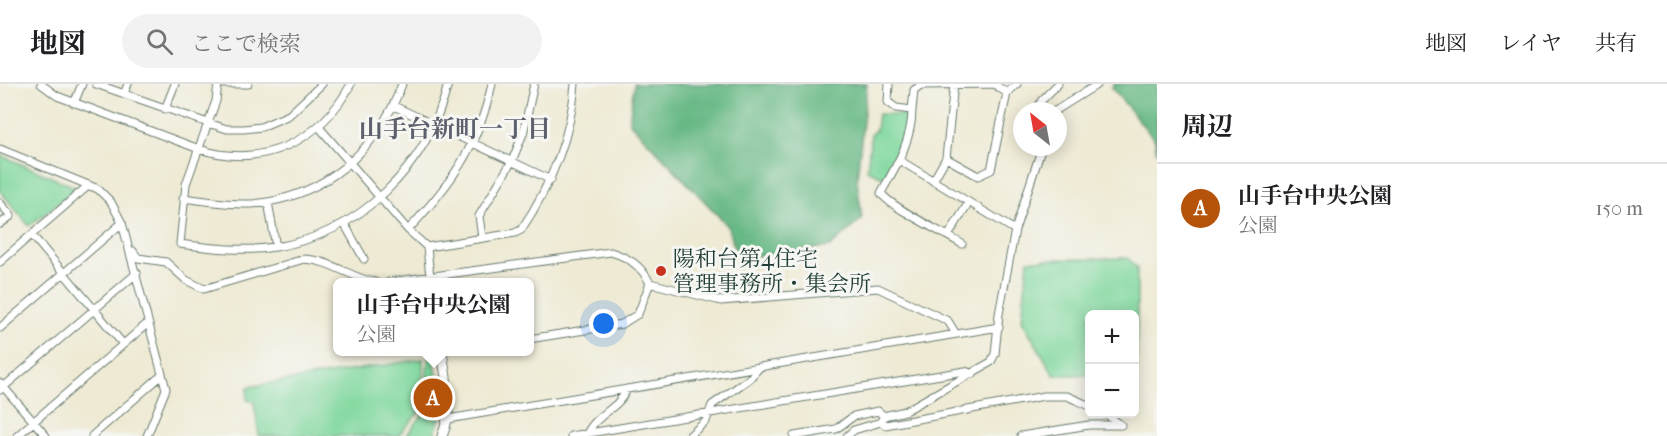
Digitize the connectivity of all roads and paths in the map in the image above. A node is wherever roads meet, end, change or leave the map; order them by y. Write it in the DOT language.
graph roads {
  1 [pos="41,84"];
  2 [pos="82,84"];
  3 [pos="96,84"];
  4 [pos="128,84"];
  5 [pos="175,84"];
  6 [pos="218,84"];
  7 [pos="224,84"];
  8 [pos="248,84"];
  9 [pos="322,84"];
  10 [pos="351,84"];
  11 [pos="402,84"];
  12 [pos="447,84"];
  13 [pos="492,84"];
  14 [pos="534,84"];
  15 [pos="574,84"];
  16 [pos="889,84"];
  17 [pos="954,84"];
  18 [pos="1017,84"];
  19 [pos="1058,84"];
  20 [pos="1098,84"];
  21 [pos="1007,93"];
  22 [pos="124,94"];
  23 [pos="1043,102"];
  24 [pos="74,103"];
  25 [pos="1067,103"];
  26 [pos="394,106"];
  27 [pos="165,109"];
  28 [pos="912,110"];
  29 [pos="208,123"];
  30 [pos="434,125"];
  31 [pos="319,127"];
  32 [pos="473,144"];
  33 [pos="0,149"];
  34 [pos="199,149"];
  35 [pos="1039,156"];
  36 [pos="946,158"];
  37 [pos="899,160"];
  38 [pos="512,161"];
  39 [pos="350,164"];
  40 [pos="551,180"];
  41 [pos="933,181"];
  42 [pos="89,185"];
  43 [pos="183,198"];
  44 [pos="379,198"];
  45 [pos="268,202"];
  46 [pos="969,202"];
  47 [pos="0,203"];
  48 [pos="122,223"];
  49 [pos="344,223"];
  50 [pos="0,224"];
  51 [pos="408,230"];
  52 [pos="1015,230"];
  53 [pos="32,235"];
  54 [pos="948,236"];
  55 [pos="482,238"];
  56 [pos="962,244"];
  57 [pos="130,246"];
  58 [pos="276,247"];
  59 [pos="427,247"];
  60 [pos="364,259"];
  61 [pos="0,262"];
  62 [pos="63,272"];
  63 [pos="137,273"];
  64 [pos="430,277"];
  65 [pos="356,278"];
  66 [pos="422,278"];
  67 [pos="650,283"];
  68 [pos="95,309"];
  69 [pos="148,323"];
  70 [pos="999,327"];
  71 [pos="0,328"];
  72 [pos="956,334"];
  73 [pos="534,338"];
  74 [pos="123,344"];
  75 [pos="443,356"];
  76 [pos="759,368"];
  77 [pos="973,374"];
  78 [pos="162,375"];
  79 [pos="1,387"];
  80 [pos="627,389"];
  81 [pos="1085,404"];
  82 [pos="709,412"];
  83 [pos="1111,418"];
  84 [pos="448,419"];
  85 [pos="883,419"];
  86 [pos="33,421"];
  87 [pos="587,435"];
  88 [pos="17,436"];
  89 [pos="46,436"];
  90 [pos="92,436"];
  91 [pos="147,436"];
  92 [pos="442,436"];
  93 [pos="571,436"];
  94 [pos="689,436"];
  95 [pos="794,436"];
  96 [pos="847,436"];
  97 [pos="1021,436"];
  1 -- 24 [label="street"];
  2 -- 24 [label="street"];
  3 -- 22 [label="street"];
  4 -- 22 [label="street"];
  5 -- 27 [label="street"];
  6 -- 29 [label="street"];
  7 -- 8 [label="street"];
  9 -- 29 [label="street"];
  10 -- 31 [label="street"];
  11 -- 26 [label="street"];
  12 -- 30 [label="street"];
  13 -- 32 [label="street"];
  14 -- 38 [label="street"];
  15 -- 40 [label="street"];
  16 -- 28 [label="street"];
  17 -- 21 [label="street"];
  17 -- 28 [label="street"];
  17 -- 36 [label="street"];
  18 -- 21 [label="street"];
  19 -- 23 [label="street"];
  20 -- 25 [label="street"];
  21 -- 36 [label="street"];
  22 -- 27 [label="street"];
  24 -- 34 [label="street"];
  26 -- 30 [label="street"];
  26 -- 39 [label="street"];
  27 -- 29 [label="street"];
  28 -- 37 [label="street"];
  29 -- 34 [label="street"];
  30 -- 32 [label="street"];
  30 -- 44 [label="street"];
  31 -- 34 [label="street"];
  31 -- 39 [label="street"];
  32 -- 38 [label="street"];
  32 -- 51 [label="street"];
  33 -- 42 [label="street"];
  34 -- 43 [label="street"];
  35 -- 52 [label="street"];
  36 -- 41 [label="street"];
  37 -- 41 [label="street"];
  37 -- 54 [label="street"];
  38 -- 40 [label="street"];
  38 -- 55 [label="street"];
  39 -- 44 [label="street"];
  39 -- 45 [label="street"];
  40 -- 55 [label="street"];
  41 -- 46 [label="street"];
  42 -- 48 [label="street"];
  42 -- 53 [label="street"];
  43 -- 45 [label="street"];
  43 -- 58 [label="street"];
  44 -- 49 [label="street"];
  44 -- 51 [label="street"];
  45 -- 58 [label="street"];
  46 -- 52 [label="street"];
  46 -- 54 [label="street"];
  47 -- 50 [label="street"];
  48 -- 57 [label="street"];
  48 -- 62 [label="street"];
  49 -- 58 [label="street"];
  49 -- 60 [label="street"];
  51 -- 59 [label="street"];
  52 -- 70 [label="street"];
  53 -- 61 [label="street"];
  53 -- 62 [label="street"];
  54 -- 56 [label="street"];
  55 -- 59 [label="street"];
  57 -- 63 [label="street"];
  57 -- 65 [label="street"];
  59 -- 64 [label="street"];
  62 -- 68 [label="street"];
  62 -- 71 [label="street"];
  63 -- 68 [label="street"];
  63 -- 69 [label="street"];
  64 -- 66 [label="street"];
  64 -- 67 [label="street"];
  67 -- 72 [label="street"];
  67 -- 73 [label="street"];
  68 -- 74 [label="street"];
  68 -- 79 [label="street"];
  69 -- 74 [label="street"];
  69 -- 78 [label="street"];
  70 -- 72 [label="street"];
  70 -- 77 [label="street"];
  72 -- 76 [label="street"];
  74 -- 86 [label="street"];
  75 -- 84 [label="street"];
  76 -- 80 [label="street"];
  76 -- 82 [label="street"];
  77 -- 82 [label="street"];
  77 -- 85 [label="street"];
  78 -- 90 [label="street"];
  78 -- 91 [label="street"];
  79 -- 86 [label="street"];
  80 -- 84 [label="street"];
  80 -- 87 [label="street"];
  81 -- 85 [label="street"];
  82 -- 87 [label="street"];
  82 -- 94 [label="street"];
  83 -- 97 [label="street"];
  84 -- 92 [label="street"];
  85 -- 95 [label="street"];
  85 -- 96 [label="street"];
  86 -- 88 [label="street"];
  86 -- 89 [label="street"];
  87 -- 93 [label="street"];
}
